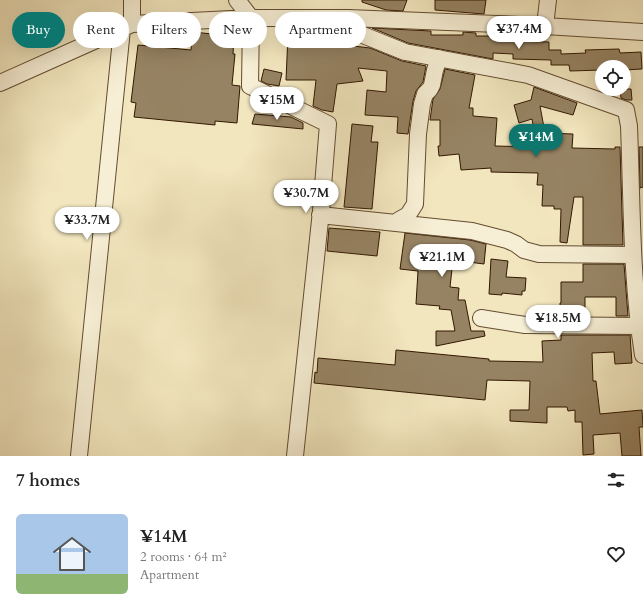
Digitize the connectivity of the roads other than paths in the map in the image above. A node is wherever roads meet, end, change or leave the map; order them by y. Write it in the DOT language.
graph roads {
  1 [pos="132,0"];
  2 [pos="237,0"];
  3 [pos="548,0"];
  4 [pos="246,12"];
  5 [pos="129,16"];
  6 [pos="366,19"];
  7 [pos="209,21"];
  8 [pos="545,26"];
  9 [pos="129,27"];
  10 [pos="643,32"];
  11 [pos="366,36"];
  12 [pos="79,48"];
  13 [pos="125,48"];
  14 [pos="251,48"];
  15 [pos="439,58"];
  16 [pos="0,83"];
  17 [pos="637,210"];
  18 [pos="320,216"];
  19 [pos="398,224"];
  20 [pos="632,255"];
  21 [pos="481,318"];
  22 [pos="638,326"];
  23 [pos="643,355"];
  24 [pos="79,456"];
  25 [pos="295,456"];
  1 -- 5 [label="street"];
  2 -- 4 [label="street"];
  3 -- 8 [label="street"];
  6 -- 8 [label="street"];
  7 -- 9 [label="street"];
  8 -- 10 [label="street"];
  11 -- 15 [label="street"];
  12 -- 16 [label="street"];
  13 -- 24 [label="street"];
  14 -- 18 [label="street"];
  15 -- 17 [label="street"];
  15 -- 19 [label="street"];
  17 -- 20 [label="street"];
  18 -- 19 [label="street"];
  18 -- 25 [label="street"];
  19 -- 20 [label="street"];
  20 -- 22 [label="street"];
  21 -- 22 [label="street"];
  22 -- 23 [label="street"];
}
